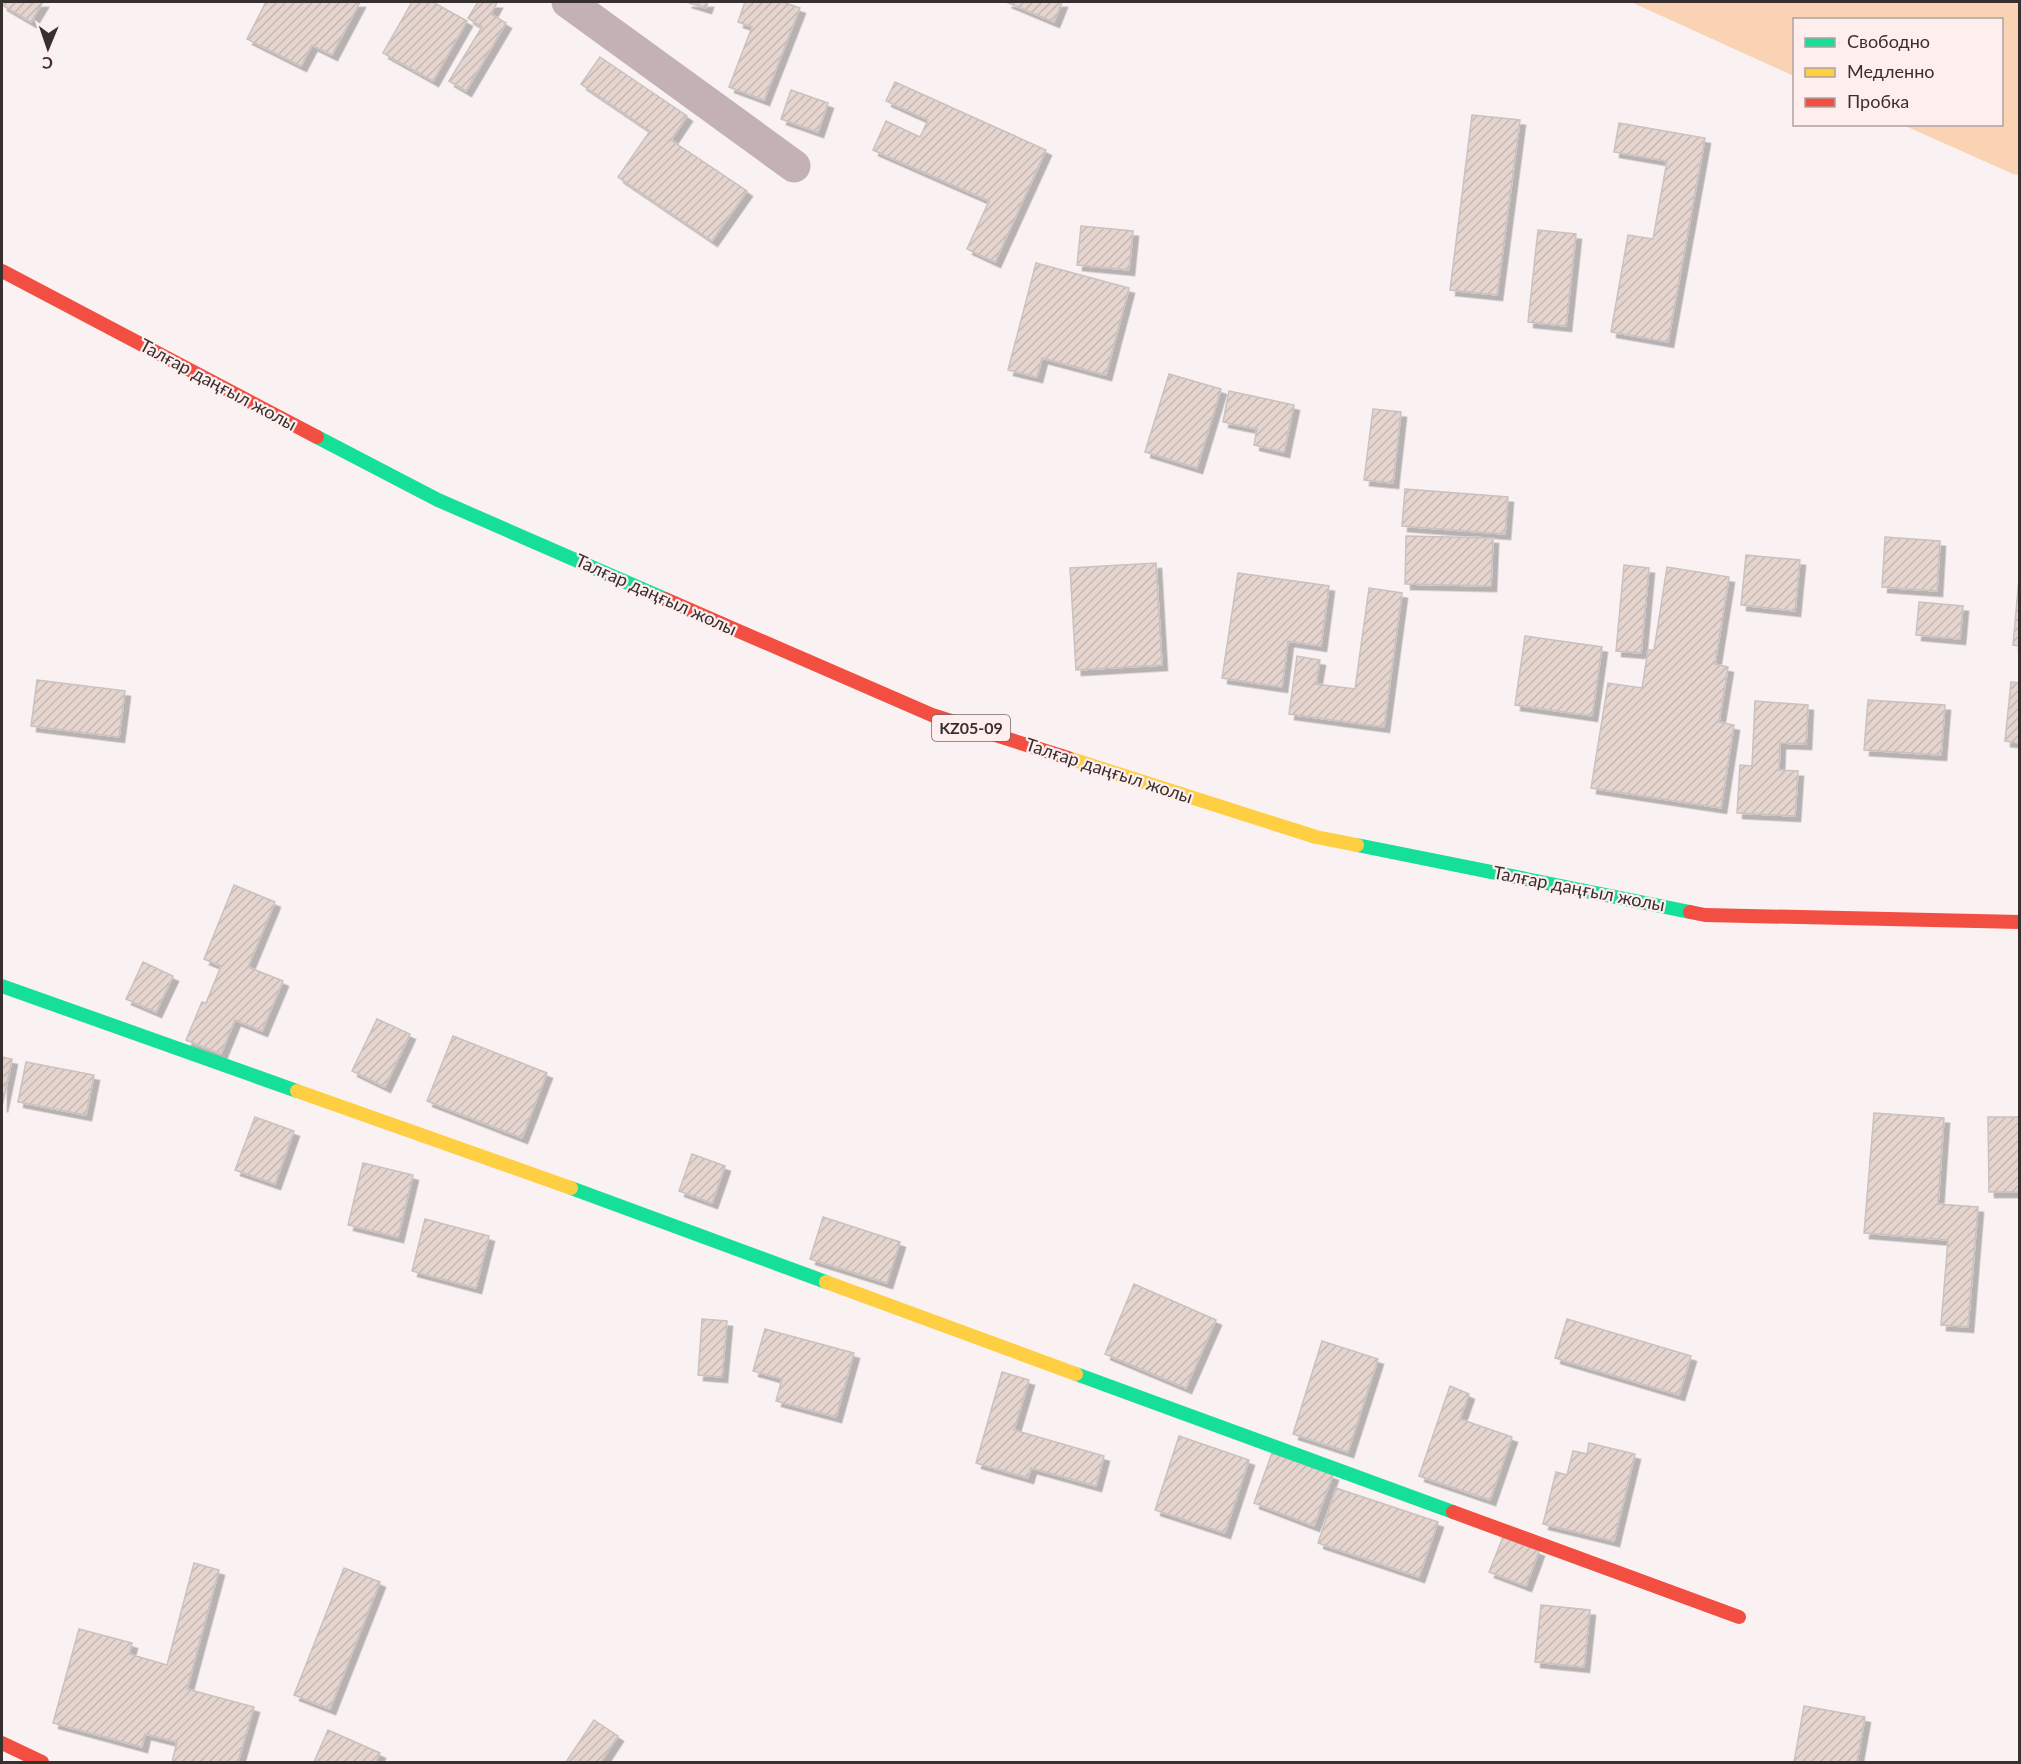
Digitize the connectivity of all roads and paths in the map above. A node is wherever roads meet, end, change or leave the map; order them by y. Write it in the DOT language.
graph roads {
  1 [pos="568,2"];
  2 [pos="794,166"];
  3 [pos="2,271"];
  4 [pos="2019,922"];
  5 [pos="2,986"];
  6 [pos="1739,1617"];
  7 [pos="2,1743"];
  8 [pos="42,1762"];
  1 -- 2 [label="street"];
  3 -- 4 [label="main road, Талғар даңғыл жолы / KZ05-09"];
  5 -- 6 [label="main road"];
  7 -- 8 [label="main road"];
}
